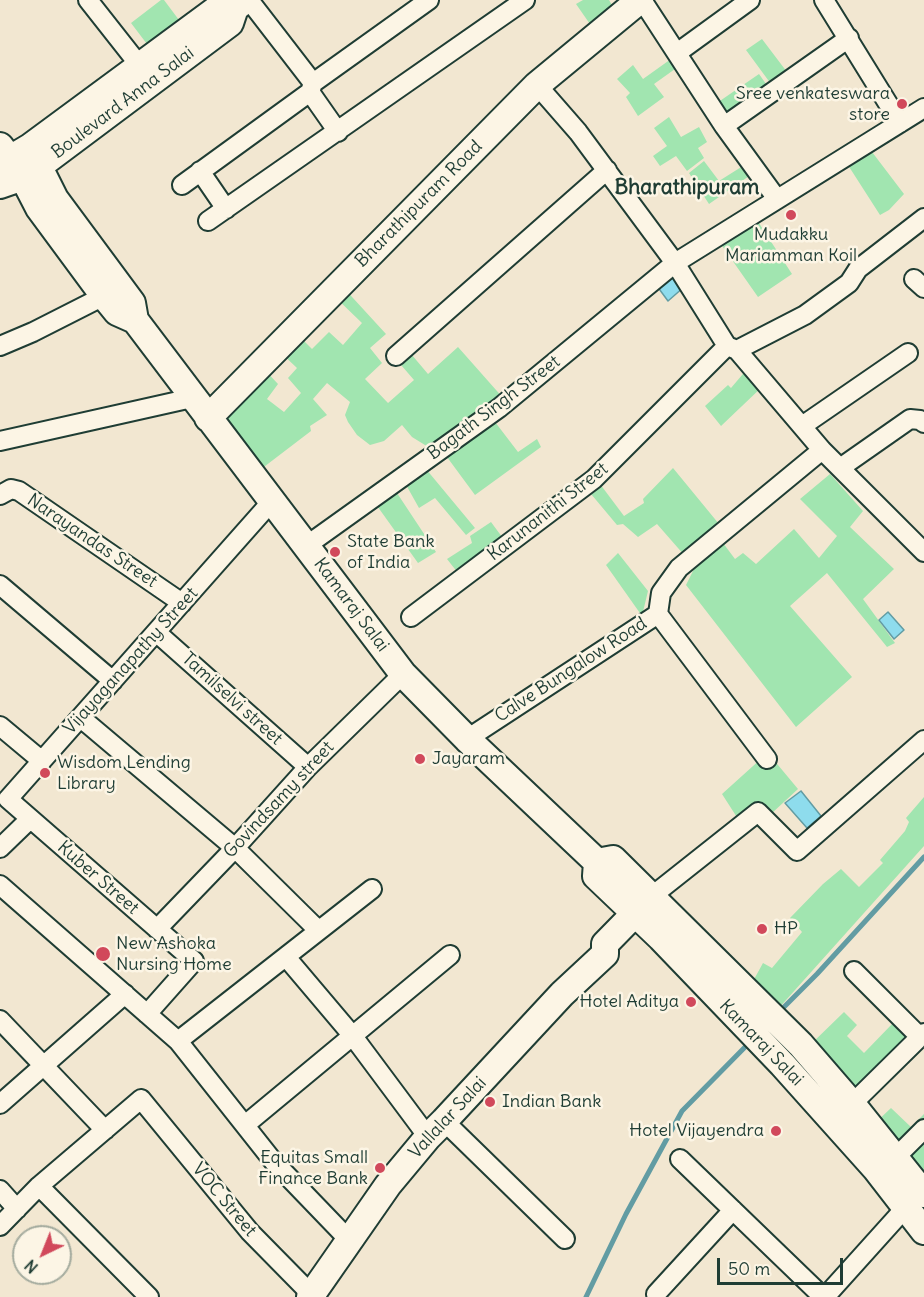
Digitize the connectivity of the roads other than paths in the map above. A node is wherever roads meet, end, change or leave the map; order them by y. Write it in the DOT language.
graph roads {
  1 [pos="88,0"];
  2 [pos="429,0"];
  3 [pos="525,0"];
  4 [pos="641,0"];
  5 [pos="750,0"];
  6 [pos="824,0"];
  7 [pos="243,3"];
  8 [pos="849,38"];
  9 [pos="677,53"];
  10 [pos="140,66"];
  11 [pos="537,85"];
  12 [pos="311,88"];
  13 [pos="924,108"];
  14 [pos="900,123"];
  15 [pos="724,126"];
  16 [pos="338,132"];
  17 [pos="75,140"];
  18 [pos="14,164"];
  19 [pos="607,170"];
  20 [pos="200,171"];
  21 [pos="182,185"];
  22 [pos="55,199"];
  23 [pos="777,199"];
  24 [pos="226,209"];
  25 [pos="924,218"];
  26 [pos="208,221"];
  27 [pos="675,263"];
  28 [pos="104,296"];
  29 [pos="135,320"];
  30 [pos="0,346"];
  31 [pos="732,348"];
  32 [pos="908,353"];
  33 [pos="396,356"];
  34 [pos="192,398"];
  35 [pos="208,418"];
  36 [pos="924,423"];
  37 [pos="802,426"];
  38 [pos="0,441"];
  39 [pos="822,450"];
  40 [pos="840,468"];
  41 [pos="0,495"];
  42 [pos="272,501"];
  43 [pos="306,546"];
  44 [pos="924,552"];
  45 [pos="0,585"];
  46 [pos="182,603"];
  47 [pos="658,614"];
  48 [pos="411,617"];
  49 [pos="156,632"];
  50 [pos="404,674"];
  51 [pos="113,681"];
  52 [pos="81,717"];
  53 [pos="0,726"];
  54 [pos="466,739"];
  55 [pos="924,740"];
  56 [pos="767,759"];
  57 [pos="42,761"];
  58 [pos="308,767"];
  59 [pos="30,819"];
  60 [pos="0,848"];
  61 [pos="235,848"];
  62 [pos="0,885"];
  63 [pos="372,889"];
  64 [pos="649,910"];
  65 [pos="157,929"];
  66 [pos="318,930"];
  67 [pos="450,955"];
  68 [pos="286,957"];
  69 [pos="854,971"];
  70 [pos="125,994"];
  71 [pos="147,1014"];
  72 [pos="0,1020"];
  73 [pos="352,1035"];
  74 [pos="922,1035"];
  75 [pos="178,1041"];
  76 [pos="44,1065"];
  77 [pos="0,1104"];
  78 [pos="852,1104"];
  79 [pos="244,1125"];
  80 [pos="436,1129"];
  81 [pos="105,1130"];
  82 [pos="924,1130"];
  83 [pos="895,1158"];
  84 [pos="680,1159"];
  85 [pos="39,1186"];
  86 [pos="0,1190"];
  87 [pos="918,1198"];
  88 [pos="17,1209"];
  89 [pos="733,1210"];
  90 [pos="0,1226"];
  91 [pos="924,1231"];
  92 [pos="565,1239"];
  93 [pos="350,1241"];
  94 [pos="656,1294"];
  95 [pos="311,1296"];
  96 [pos="149,1297"];
  97 [pos="824,1297"];
  1 -- 10 [label="street"];
  2 -- 12 [label="street"];
  3 -- 16 [label="street"];
  4 -- 9 [label="street"];
  4 -- 11 [label="main road, Bharathipuram Road"];
  5 -- 9 [label="street"];
  6 -- 8 [label="street"];
  7 -- 10 [label="main road, Boulevard Anna Salai"];
  7 -- 12 [label="street"];
  7 -- 17 [label="main road, Boulevard Anna Salai"];
  8 -- 14 [label="street"];
  8 -- 15 [label="street"];
  9 -- 15 [label="street"];
  10 -- 18 [label="main road, Boulevard Anna Salai"];
  11 -- 19 [label="street"];
  11 -- 35 [label="main road, Bharathipuram Road"];
  12 -- 16 [label="street"];
  12 -- 20 [label="street"];
  13 -- 14 [label="street, Bagath Singh Street"];
  14 -- 23 [label="street, Bagath Singh Street"];
  15 -- 23 [label="street"];
  16 -- 24 [label="street"];
  17 -- 18 [label="main road, Boulevard Anna Salai"];
  17 -- 22 [label="main road"];
  18 -- 22 [label="main road, Kamaraj Salai"];
  18 -- 28 [label="main road, Kamaraj Salai"];
  19 -- 27 [label="street"];
  19 -- 33 [label="street"];
  20 -- 21 [label="street"];
  20 -- 24 [label="street"];
  22 -- 29 [label="main road, Kamaraj Salai"];
  23 -- 27 [label="street, Bagath Singh Street"];
  24 -- 26 [label="street"];
  25 -- 31 [label="street, Karunanithi Street"];
  27 -- 31 [label="street"];
  27 -- 43 [label="street, Bagath Singh Street"];
  28 -- 29 [label="main road, Kamaraj Salai"];
  28 -- 30 [label="street"];
  29 -- 34 [label="main road, Kamaraj Salai"];
  31 -- 37 [label="street"];
  31 -- 48 [label="street, Karunanithi Street"];
  32 -- 37 [label="street"];
  34 -- 35 [label="main road, Kamaraj Salai"];
  34 -- 38 [label="street"];
  35 -- 42 [label="main road, Kamaraj Salai"];
  36 -- 40 [label="street"];
  37 -- 39 [label="street"];
  39 -- 40 [label="street"];
  39 -- 47 [label="street, Calve Bungalow Road"];
  40 -- 44 [label="street"];
  41 -- 46 [label="street, Narayandas Street"];
  42 -- 43 [label="main road, Kamaraj Salai"];
  42 -- 46 [label="street, Vijayaganapathy Street"];
  43 -- 50 [label="main road, Kamaraj Salai"];
  45 -- 51 [label="street"];
  46 -- 49 [label="street, Vijayaganapathy Street"];
  47 -- 54 [label="street, Calve Bungalow Road"];
  47 -- 56 [label="street"];
  49 -- 51 [label="street, Vijayaganapathy Street"];
  49 -- 58 [label="street, Tamilselvi street"];
  50 -- 54 [label="main road, Kamaraj Salai"];
  50 -- 58 [label="street, Govindsamy street"];
  51 -- 52 [label="street, Vijayaganapathy Street"];
  52 -- 57 [label="street, Vijayaganapathy Street"];
  52 -- 61 [label="street"];
  53 -- 57 [label="street"];
  54 -- 64 [label="main road, Kamaraj Salai"];
  55 -- 64 [label="street"];
  57 -- 59 [label="street, Vijayaganapathy Street"];
  58 -- 61 [label="street, Govindsamy street"];
  59 -- 60 [label="street"];
  59 -- 65 [label="street, Kuber Street"];
  61 -- 65 [label="street, Govindsamy street"];
  61 -- 66 [label="street"];
  62 -- 70 [label="street"];
  63 -- 66 [label="street"];
  64 -- 78 [label="main road, Kamaraj Salai"];
  64 -- 80 [label="main road, Vallalar Salai"];
  64 -- 87 [label="main road, Kamaraj Salai"];
  65 -- 71 [label="street, Kuber Street"];
  66 -- 68 [label="street"];
  67 -- 73 [label="street"];
  68 -- 73 [label="street"];
  68 -- 75 [label="street"];
  69 -- 74 [label="street"];
  70 -- 71 [label="street"];
  70 -- 76 [label="street"];
  71 -- 75 [label="street"];
  72 -- 76 [label="street"];
  73 -- 79 [label="street"];
  73 -- 80 [label="street"];
  74 -- 78 [label="street"];
  75 -- 79 [label="street"];
  76 -- 77 [label="street"];
  76 -- 81 [label="street"];
  78 -- 83 [label="main road, Kamaraj Salai"];
  79 -- 93 [label="street"];
  80 -- 92 [label="street"];
  80 -- 93 [label="main road, Vallalar Salai"];
  81 -- 85 [label="street"];
  81 -- 95 [label="street, VOC Street"];
  82 -- 83 [label="street"];
  83 -- 87 [label="main road, Kamaraj Salai"];
  84 -- 89 [label="street"];
  85 -- 88 [label="street"];
  85 -- 96 [label="street"];
  86 -- 88 [label="street"];
  87 -- 91 [label="main road, Kamaraj Salai"];
  87 -- 97 [label="street"];
  88 -- 90 [label="street"];
  89 -- 94 [label="street"];
  89 -- 97 [label="street"];
  93 -- 95 [label="main road, Vallalar Salai"];
}
